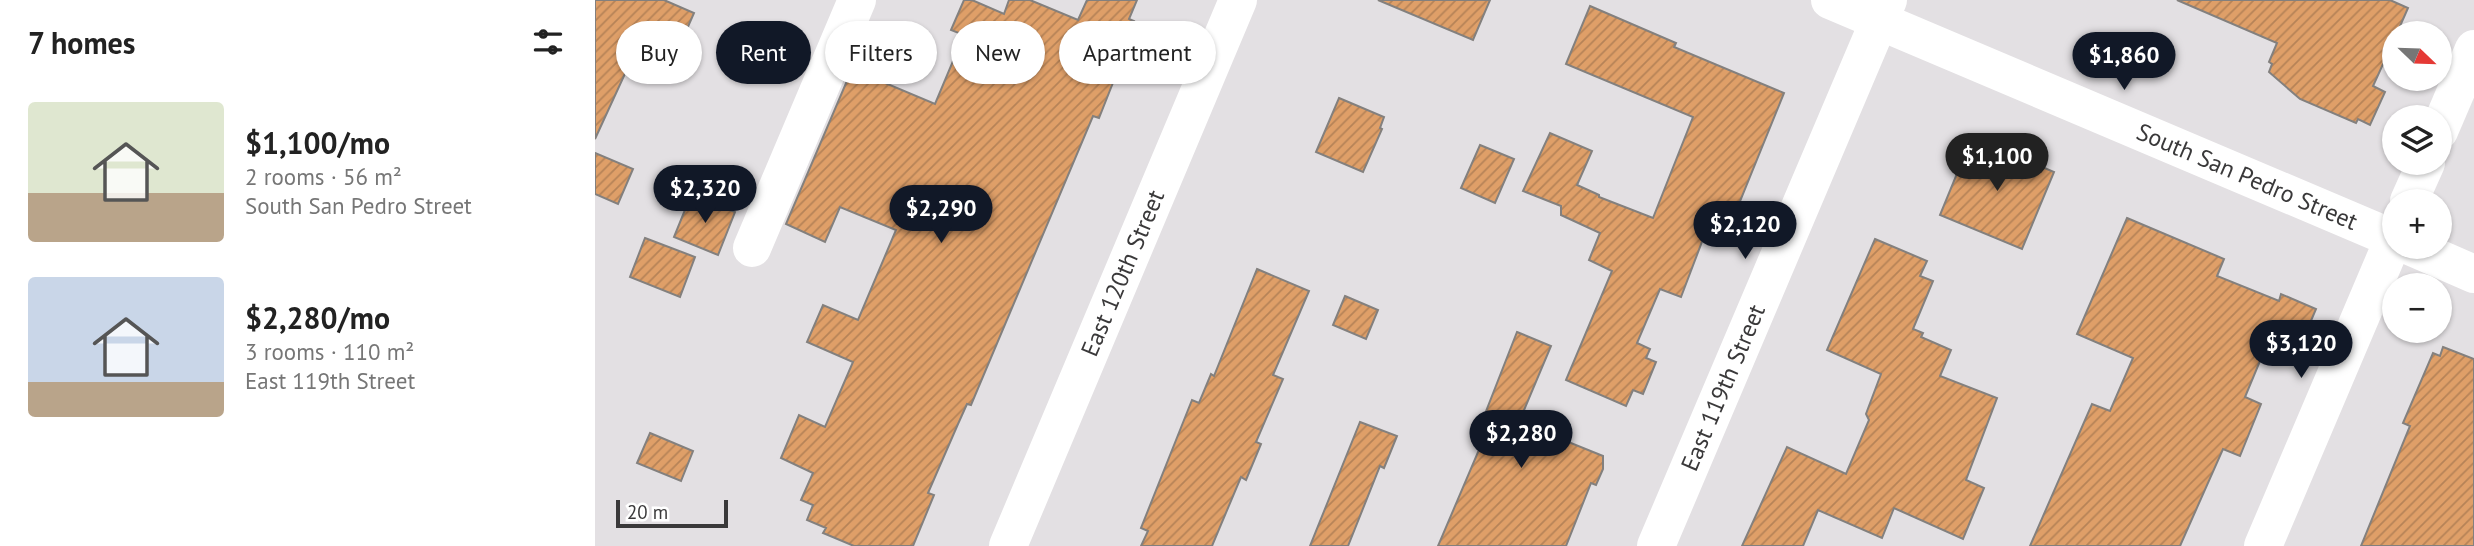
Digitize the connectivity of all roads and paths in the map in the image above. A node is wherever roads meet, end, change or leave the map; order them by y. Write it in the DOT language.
graph roads {
  1 [pos="857,0"];
  2 [pos="1238,0"];
  3 [pos="1830,0"];
  4 [pos="1884,10"];
  5 [pos="2474,49"];
  6 [pos="2450,105"];
  7 [pos="2382,233"];
  8 [pos="752,248"];
  9 [pos="2385,259"];
  10 [pos="2440,259"];
  11 [pos="2474,274"];
  12 [pos="1008,546"];
  13 [pos="1656,546"];
  14 [pos="2263,546"];
  1 -- 8 [label="street"];
  2 -- 12 [label="street, East 120th Street"];
  3 -- 4 [label="street, South San Pedro Street"];
  4 -- 7 [label="street, South San Pedro Street"];
  4 -- 13 [label="street, East 119th Street"];
  5 -- 6 [label="street"];
  9 -- 14 [label="street"];
  10 -- 11 [label="street"];
}
